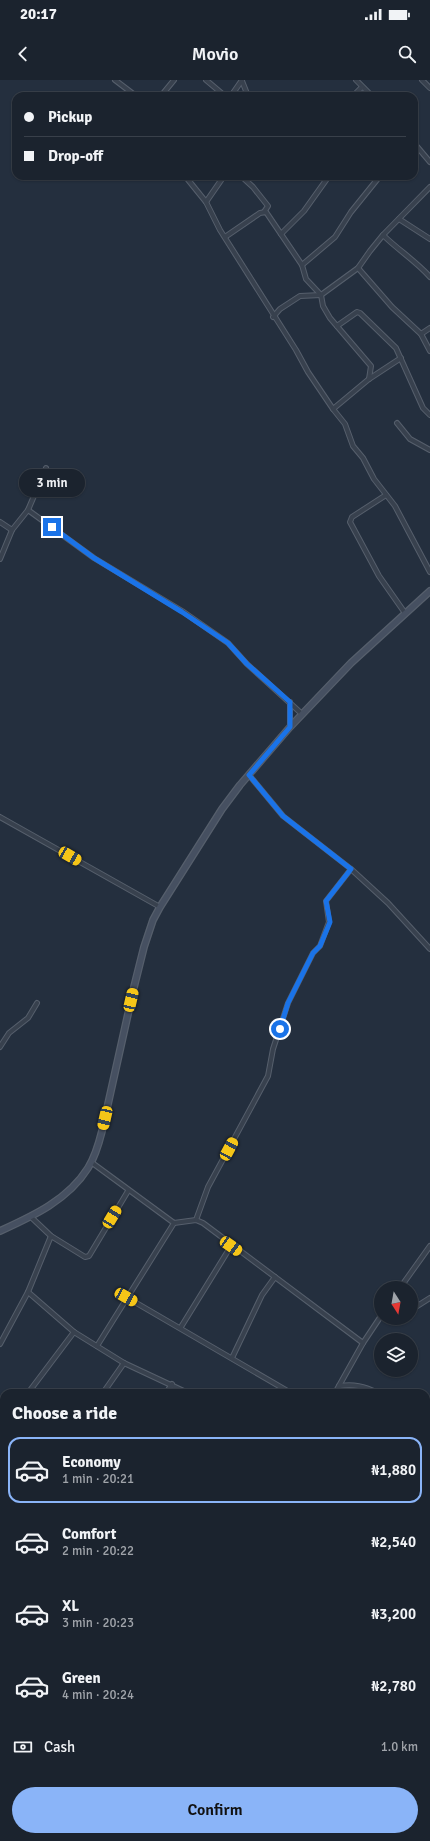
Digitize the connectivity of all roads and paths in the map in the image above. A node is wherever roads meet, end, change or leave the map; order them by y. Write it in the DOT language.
graph roads {
  1 [pos="115,80"];
  2 [pos="174,80"];
  3 [pos="206,80"];
  4 [pos="242,80"];
  5 [pos="356,80"];
  6 [pos="422,80"];
  7 [pos="362,87"];
  8 [pos="430,88"];
  9 [pos="131,92"];
  10 [pos="164,92"];
  11 [pos="220,92"];
  12 [pos="234,92"];
  13 [pos="246,92"];
  14 [pos="357,92"];
  15 [pos="368,92"];
  16 [pos="418,148"];
  17 [pos="430,162"];
  18 [pos="188,180"];
  19 [pos="221,180"];
  20 [pos="245,180"];
  21 [pos="326,180"];
  22 [pos="377,180"];
  23 [pos="430,187"];
  24 [pos="206,202"];
  25 [pos="264,212"];
  26 [pos="399,219"];
  27 [pos="282,234"];
  28 [pos="383,235"];
  29 [pos="225,237"];
  30 [pos="430,239"];
  31 [pos="302,265"];
  32 [pos="358,268"];
  33 [pos="430,277"];
  34 [pos="321,294"];
  35 [pos="274,317"];
  36 [pos="338,326"];
  37 [pos="430,328"];
  38 [pos="421,334"];
  39 [pos="430,351"];
  40 [pos="401,358"];
  41 [pos="369,379"];
  42 [pos="333,409"];
  43 [pos="430,415"];
  44 [pos="397,423"];
  45 [pos="430,450"];
  46 [pos="46,468"];
  47 [pos="386,495"];
  48 [pos="28,510"];
  49 [pos="0,522"];
  50 [pos="12,530"];
  51 [pos="0,559"];
  52 [pos="430,572"];
  53 [pos="430,591"];
  54 [pos="405,613"];
  55 [pos="290,702"];
  56 [pos="302,714"];
  57 [pos="290,727"];
  58 [pos="249,775"];
  59 [pos="0,817"];
  60 [pos="351,869"];
  61 [pos="160,907"];
  62 [pos="430,950"];
  63 [pos="37,1002"];
  64 [pos="0,1046"];
  65 [pos="91,1162"];
  66 [pos="128,1191"];
  67 [pos="31,1217"];
  68 [pos="196,1220"];
  69 [pos="174,1223"];
  70 [pos="0,1231"];
  71 [pos="51,1236"];
  72 [pos="231,1246"];
  73 [pos="430,1246"];
  74 [pos="275,1277"];
  75 [pos="405,1281"];
  76 [pos="28,1292"];
  77 [pos="126,1297"];
  78 [pos="430,1298"];
  79 [pos="418,1306"];
  80 [pos="375,1325"];
  81 [pos="181,1327"];
  82 [pos="74,1332"];
  83 [pos="363,1343"];
  84 [pos="0,1344"];
  85 [pos="97,1346"];
  86 [pos="232,1358"];
  87 [pos="124,1363"];
  88 [pos="172,1384"];
  89 [pos="339,1386"];
  90 [pos="31,1389"];
  91 [pos="106,1389"];
  92 [pos="169,1389"];
  93 [pos="181,1389"];
  94 [pos="284,1389"];
  95 [pos="338,1389"];
  96 [pos="369,1389"];
  1 -- 9 [label="street"];
  2 -- 10 [label="street"];
  3 -- 11 [label="street"];
  4 -- 12 [label="street"];
  4 -- 13 [label="street"];
  5 -- 7 [label="street"];
  6 -- 8 [label="street"];
  7 -- 14 [label="street"];
  7 -- 15 [label="street"];
  16 -- 17 [label="street"];
  18 -- 24 [label="street"];
  19 -- 24 [label="street"];
  20 -- 25 [label="street"];
  21 -- 27 [label="street"];
  22 -- 31 [label="street"];
  23 -- 26 [label="street"];
  24 -- 29 [label="street"];
  25 -- 27 [label="street"];
  25 -- 29 [label="street"];
  26 -- 28 [label="street"];
  26 -- 30 [label="street"];
  27 -- 31 [label="street"];
  28 -- 32 [label="street"];
  28 -- 33 [label="street"];
  29 -- 35 [label="street"];
  31 -- 34 [label="street"];
  32 -- 34 [label="street"];
  32 -- 38 [label="street"];
  34 -- 35 [label="street"];
  34 -- 36 [label="street"];
  35 -- 42 [label="street"];
  36 -- 40 [label="street"];
  36 -- 41 [label="street"];
  37 -- 38 [label="street"];
  38 -- 39 [label="street"];
  40 -- 41 [label="street"];
  40 -- 43 [label="street"];
  41 -- 42 [label="street"];
  42 -- 47 [label="street"];
  44 -- 45 [label="street"];
  46 -- 48 [label="street"];
  47 -- 52 [label="street"];
  47 -- 54 [label="street"];
  48 -- 50 [label="street"];
  48 -- 55 [label="street"];
  49 -- 50 [label="street"];
  50 -- 51 [label="street"];
  53 -- 54 [label="main road"];
  54 -- 56 [label="main road"];
  55 -- 56 [label="street"];
  55 -- 57 [label="street"];
  56 -- 57 [label="main road"];
  57 -- 58 [label="main road"];
  58 -- 60 [label="street"];
  58 -- 61 [label="main road"];
  59 -- 61 [label="street"];
  60 -- 62 [label="street"];
  60 -- 68 [label="street"];
  61 -- 65 [label="main road"];
  63 -- 64 [label="street"];
  65 -- 66 [label="street"];
  65 -- 67 [label="main road"];
  66 -- 69 [label="street"];
  66 -- 71 [label="street"];
  67 -- 70 [label="main road"];
  67 -- 71 [label="street"];
  68 -- 69 [label="street"];
  68 -- 72 [label="street"];
  69 -- 77 [label="street"];
  71 -- 76 [label="street"];
  72 -- 74 [label="street"];
  72 -- 81 [label="street"];
  73 -- 75 [label="street"];
  74 -- 83 [label="street"];
  74 -- 86 [label="street"];
  76 -- 82 [label="street"];
  76 -- 84 [label="street"];
  77 -- 81 [label="street"];
  77 -- 85 [label="street"];
  78 -- 79 [label="street"];
  80 -- 83 [label="street"];
  81 -- 86 [label="street"];
  82 -- 85 [label="street"];
  82 -- 90 [label="street"];
  83 -- 89 [label="street"];
  85 -- 87 [label="street"];
  86 -- 94 [label="street"];
  87 -- 88 [label="street"];
  87 -- 91 [label="street"];
  88 -- 92 [label="street"];
  88 -- 93 [label="street"];
  89 -- 95 [label="street"];
  89 -- 96 [label="street"];
}
